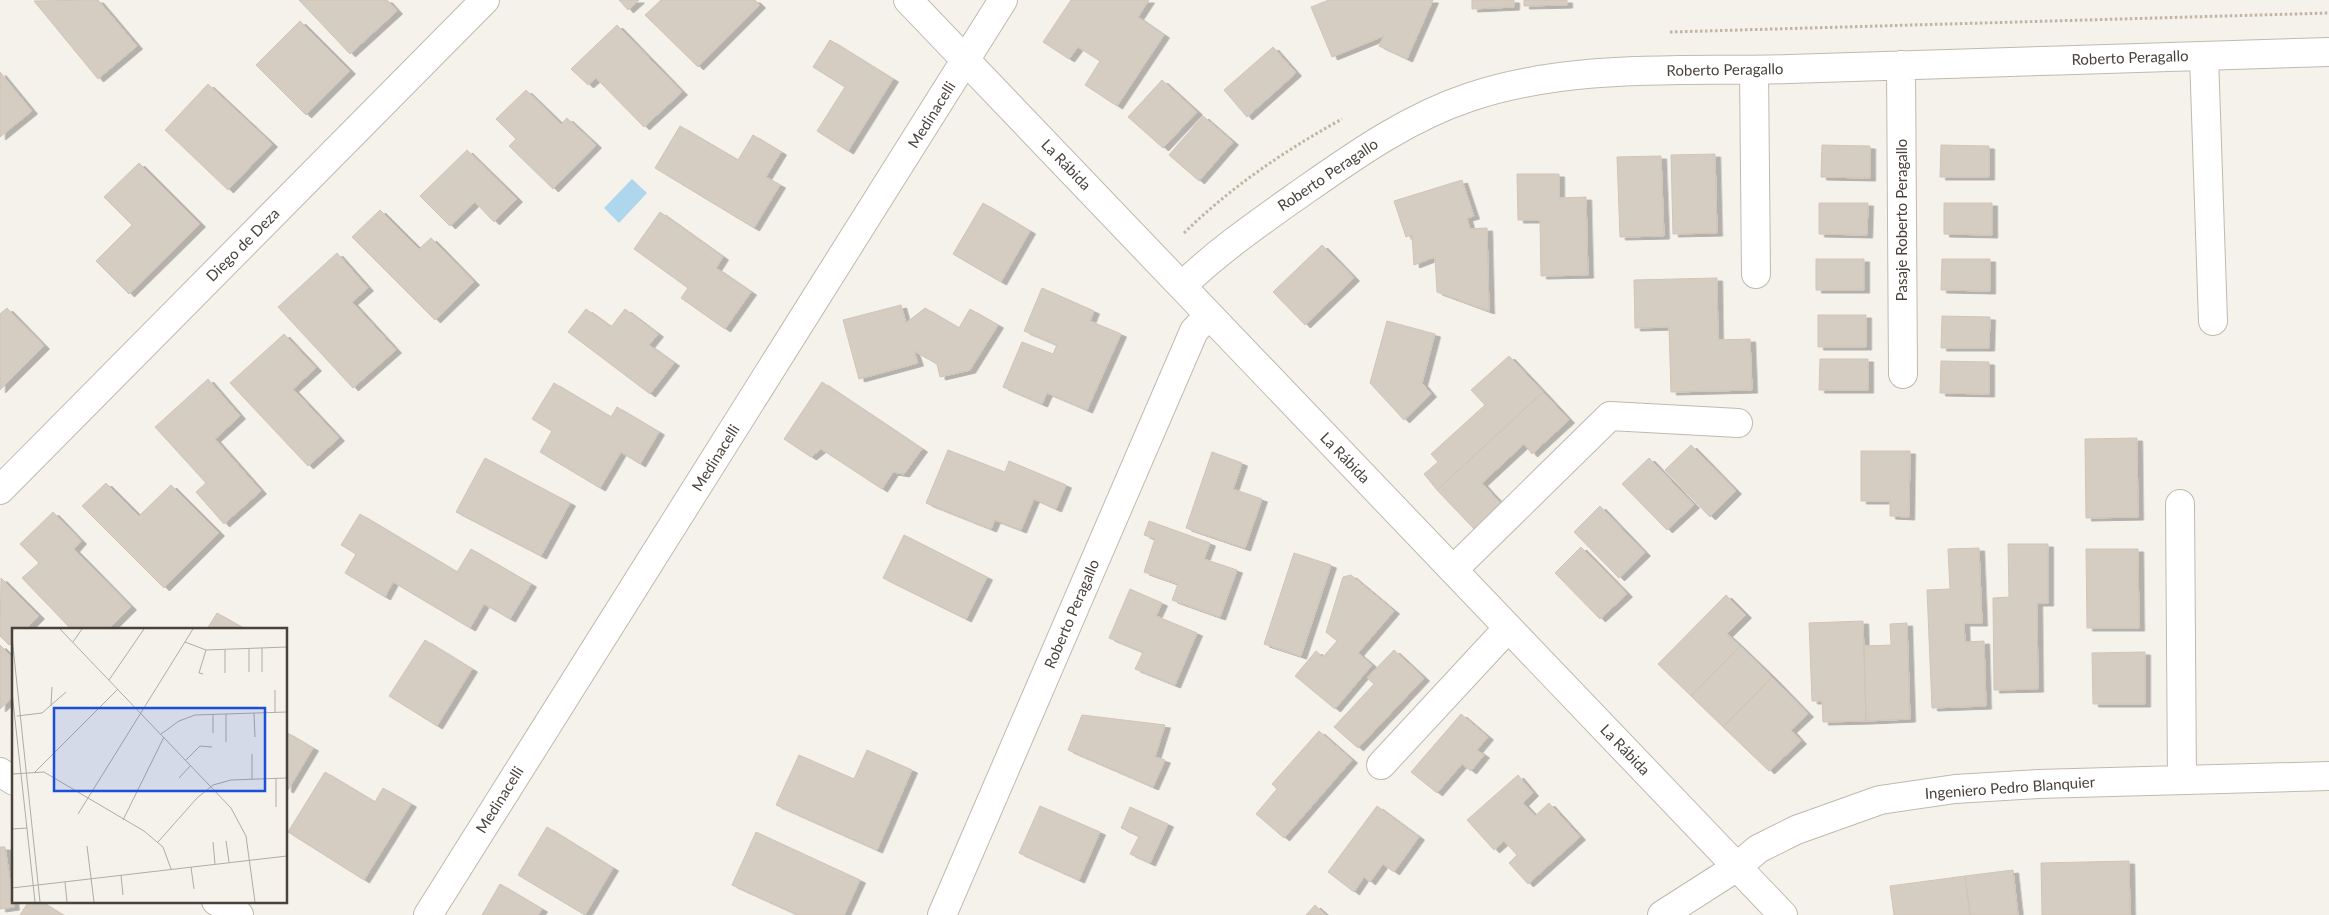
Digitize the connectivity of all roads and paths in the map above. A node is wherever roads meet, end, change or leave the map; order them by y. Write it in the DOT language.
graph roads {
  1 [pos="485,0"];
  2 [pos="908,0"];
  3 [pos="1003,0"];
  4 [pos="2329,52"];
  5 [pos="2204,56"];
  6 [pos="966,61"];
  7 [pos="1901,65"];
  8 [pos="1754,70"];
  9 [pos="1756,274"];
  10 [pos="1182,286"];
  11 [pos="1208,316"];
  12 [pos="2214,321"];
  13 [pos="1903,374"];
  14 [pos="1738,423"];
  15 [pos="0,490"];
  16 [pos="2180,504"];
  17 [pos="1453,570"];
  18 [pos="1508,628"];
  19 [pos="1381,765"];
  20 [pos="0,772"];
  21 [pos="2329,776"];
  22 [pos="12,780"];
  23 [pos="2182,780"];
  24 [pos="1737,867"];
  25 [pos="218,902"];
  26 [pos="239,915"];
  27 [pos="428,915"];
  28 [pos="942,915"];
  29 [pos="1662,915"];
  30 [pos="1783,915"];
  1 -- 15 [label="street, Diego de Deza"];
  2 -- 6 [label="street, La Rábida"];
  3 -- 6 [label="street, Medinacelli"];
  4 -- 5 [label="street, Roberto Peragallo"];
  5 -- 7 [label="street, Roberto Peragallo"];
  5 -- 12 [label="street"];
  6 -- 10 [label="street, La Rábida"];
  6 -- 27 [label="street, Medinacelli"];
  7 -- 8 [label="street, Roberto Peragallo"];
  7 -- 13 [label="street, Pasaje Roberto Peragallo"];
  8 -- 9 [label="street"];
  8 -- 10 [label="street, Roberto Peragallo"];
  10 -- 11 [label="street, La Rábida"];
  11 -- 17 [label="street, La Rábida"];
  11 -- 28 [label="street, Roberto Peragallo"];
  14 -- 17 [label="street"];
  16 -- 23 [label="street"];
  17 -- 18 [label="street, La Rábida"];
  18 -- 19 [label="street"];
  18 -- 24 [label="street, La Rábida"];
  20 -- 22 [label="street"];
  21 -- 23 [label="street, Ingeniero Pedro Blanquier"];
  23 -- 24 [label="street, Ingeniero Pedro Blanquier"];
  24 -- 29 [label="street, Ingeniero Pedro Blanquier"];
  24 -- 30 [label="street, La Rábida"];
  25 -- 26 [label="street"];
}
